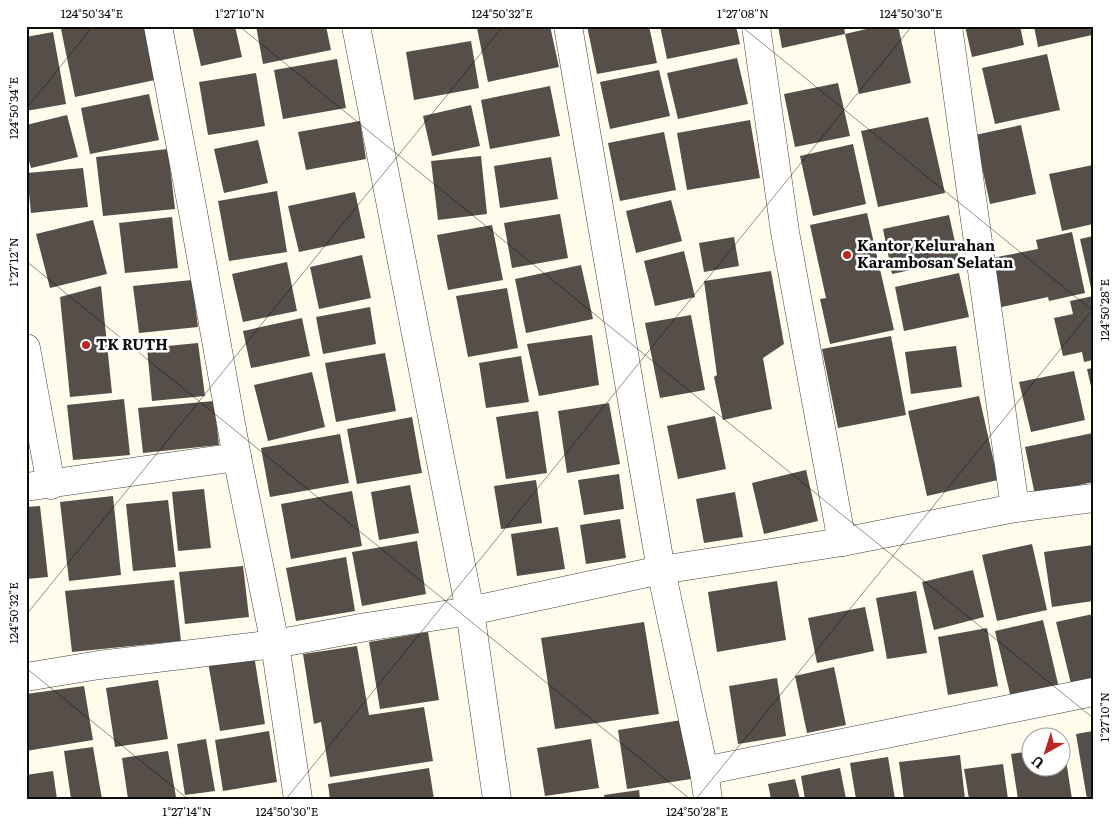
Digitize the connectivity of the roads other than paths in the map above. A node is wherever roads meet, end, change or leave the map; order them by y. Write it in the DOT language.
graph roads {
  1 [pos="158,26"];
  2 [pos="356,26"];
  3 [pos="568,26"];
  4 [pos="756,26"];
  5 [pos="948,26"];
  6 [pos="26,348"];
  7 [pos="237,457"];
  8 [pos="38,486"];
  9 [pos="1093,498"];
  10 [pos="1015,508"];
  11 [pos="842,542"];
  12 [pos="661,570"];
  13 [pos="470,611"];
  14 [pos="274,644"];
  15 [pos="26,677"];
  16 [pos="1093,692"];
  17 [pos="704,771"];
  18 [pos="298,799"];
  19 [pos="497,799"];
  20 [pos="708,799"];
  1 -- 7 [label="street"];
  2 -- 13 [label="street"];
  3 -- 12 [label="street"];
  4 -- 11 [label="street"];
  5 -- 10 [label="street"];
  6 -- 8 [label="street"];
  7 -- 8 [label="street"];
  7 -- 14 [label="street"];
  9 -- 10 [label="street"];
  10 -- 11 [label="street"];
  11 -- 12 [label="street"];
  12 -- 13 [label="street"];
  12 -- 17 [label="street"];
  13 -- 14 [label="street"];
  13 -- 19 [label="street"];
  14 -- 15 [label="street"];
  14 -- 18 [label="street"];
  16 -- 17 [label="street"];
  17 -- 20 [label="street"];
}
